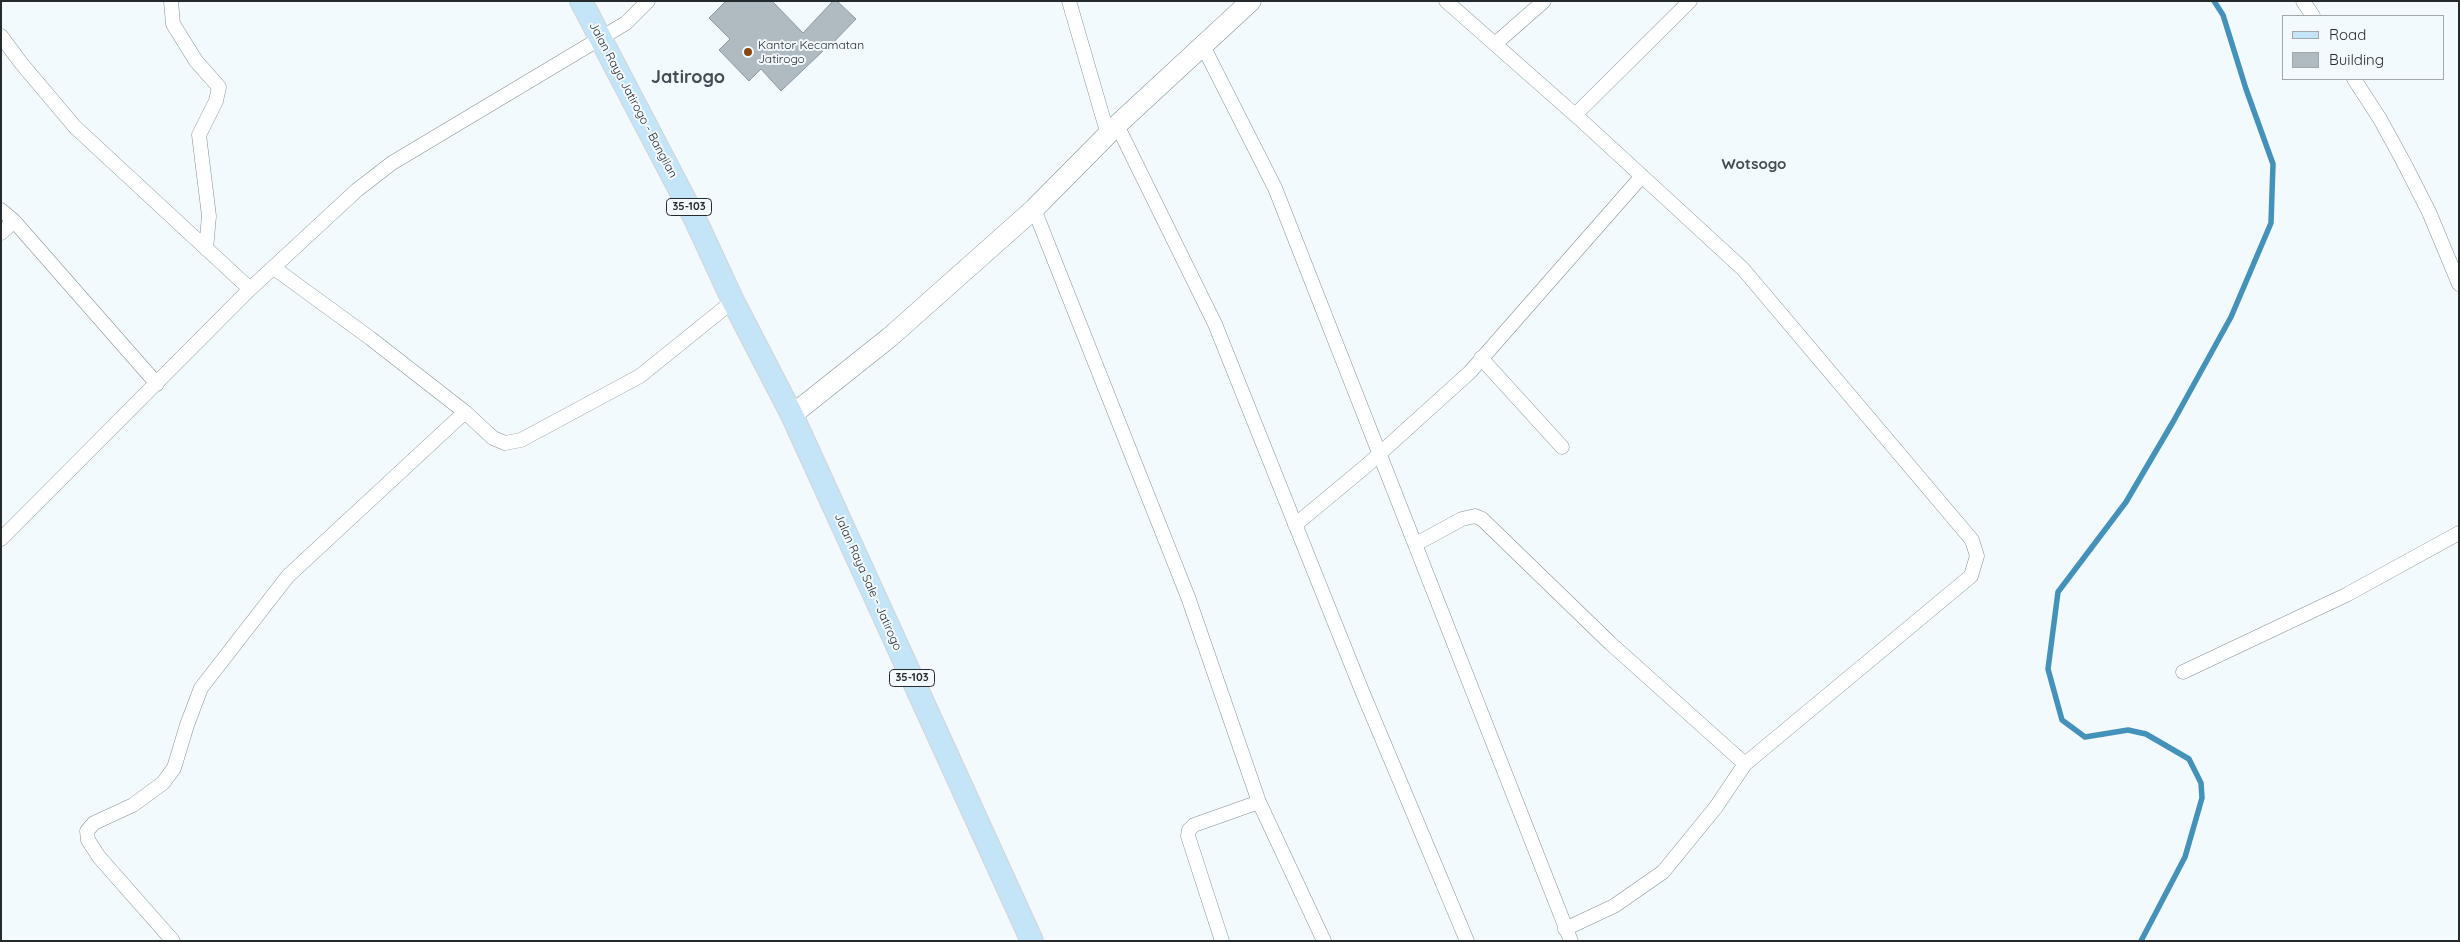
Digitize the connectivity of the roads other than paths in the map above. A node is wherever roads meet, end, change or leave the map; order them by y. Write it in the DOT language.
graph roads {
  1 [pos="171,1"];
  2 [pos="581,1"];
  3 [pos="648,1"];
  4 [pos="1069,1"];
  5 [pos="1250,1"];
  6 [pos="1446,1"];
  7 [pos="1544,1"];
  8 [pos="1690,1"];
  9 [pos="2303,1"];
  10 [pos="2311,15"];
  11 [pos="1,36"];
  12 [pos="602,37"];
  13 [pos="1495,44"];
  14 [pos="1204,46"];
  15 [pos="2355,80"];
  16 [pos="1575,115"];
  17 [pos="1113,130"];
  18 [pos="1642,176"];
  19 [pos="1034,208"];
  20 [pos="1,210"];
  21 [pos="14,221"];
  22 [pos="1,233"];
  23 [pos="206,249"];
  24 [pos="274,268"];
  25 [pos="2459,284"];
  26 [pos="250,289"];
  27 [pos="733,302"];
  28 [pos="1482,358"];
  29 [pos="157,384"];
  30 [pos="465,412"];
  31 [pos="792,415"];
  32 [pos="1562,447"];
  33 [pos="1380,454"];
  34 [pos="1295,525"];
  35 [pos="2459,533"];
  36 [pos="1,539"];
  37 [pos="1416,544"];
  38 [pos="2183,672"];
  39 [pos="1745,764"];
  40 [pos="1259,802"];
  41 [pos="1568,935"];
  42 [pos="173,941"];
  43 [pos="1032,941"];
  44 [pos="1222,941"];
  45 [pos="1324,941"];
  46 [pos="1467,941"];
  1 -- 23 [label="street"];
  2 -- 12 [label="main road, Jalan Raya Jatirogo - Bangilan / 35-103"];
  3 -- 12 [label="street"];
  4 -- 17 [label="street"];
  5 -- 14 [label="main road"];
  6 -- 13 [label="street"];
  7 -- 13 [label="street"];
  8 -- 16 [label="street"];
  9 -- 10 [label="street"];
  11 -- 23 [label="street"];
  12 -- 24 [label="street"];
  12 -- 27 [label="main road, Jalan Raya Jatirogo - Bangilan / 35-103"];
  13 -- 16 [label="street"];
  14 -- 17 [label="main road"];
  14 -- 33 [label="street"];
  15 -- 25 [label="street"];
  16 -- 18 [label="street"];
  17 -- 19 [label="main road"];
  17 -- 34 [label="street"];
  18 -- 28 [label="street"];
  18 -- 39 [label="street"];
  19 -- 31 [label="main road"];
  19 -- 40 [label="street"];
  20 -- 21 [label="street"];
  21 -- 22 [label="street"];
  21 -- 29 [label="street"];
  23 -- 26 [label="street"];
  24 -- 26 [label="street"];
  24 -- 30 [label="street"];
  26 -- 29 [label="street"];
  27 -- 30 [label="street"];
  27 -- 31 [label="main road, Jalan Raya Jatirogo - Bangilan / 35-103"];
  28 -- 32 [label="street"];
  28 -- 33 [label="street"];
  29 -- 36 [label="street"];
  30 -- 42 [label="street"];
  31 -- 43 [label="main road, Jalan Raya Sale - Jatirogo / 35-103"];
  33 -- 34 [label="street"];
  33 -- 37 [label="street"];
  34 -- 46 [label="street"];
  35 -- 38 [label="street"];
  37 -- 39 [label="street"];
  37 -- 41 [label="street"];
  39 -- 41 [label="street"];
  40 -- 44 [label="street"];
  40 -- 45 [label="street"];
}
